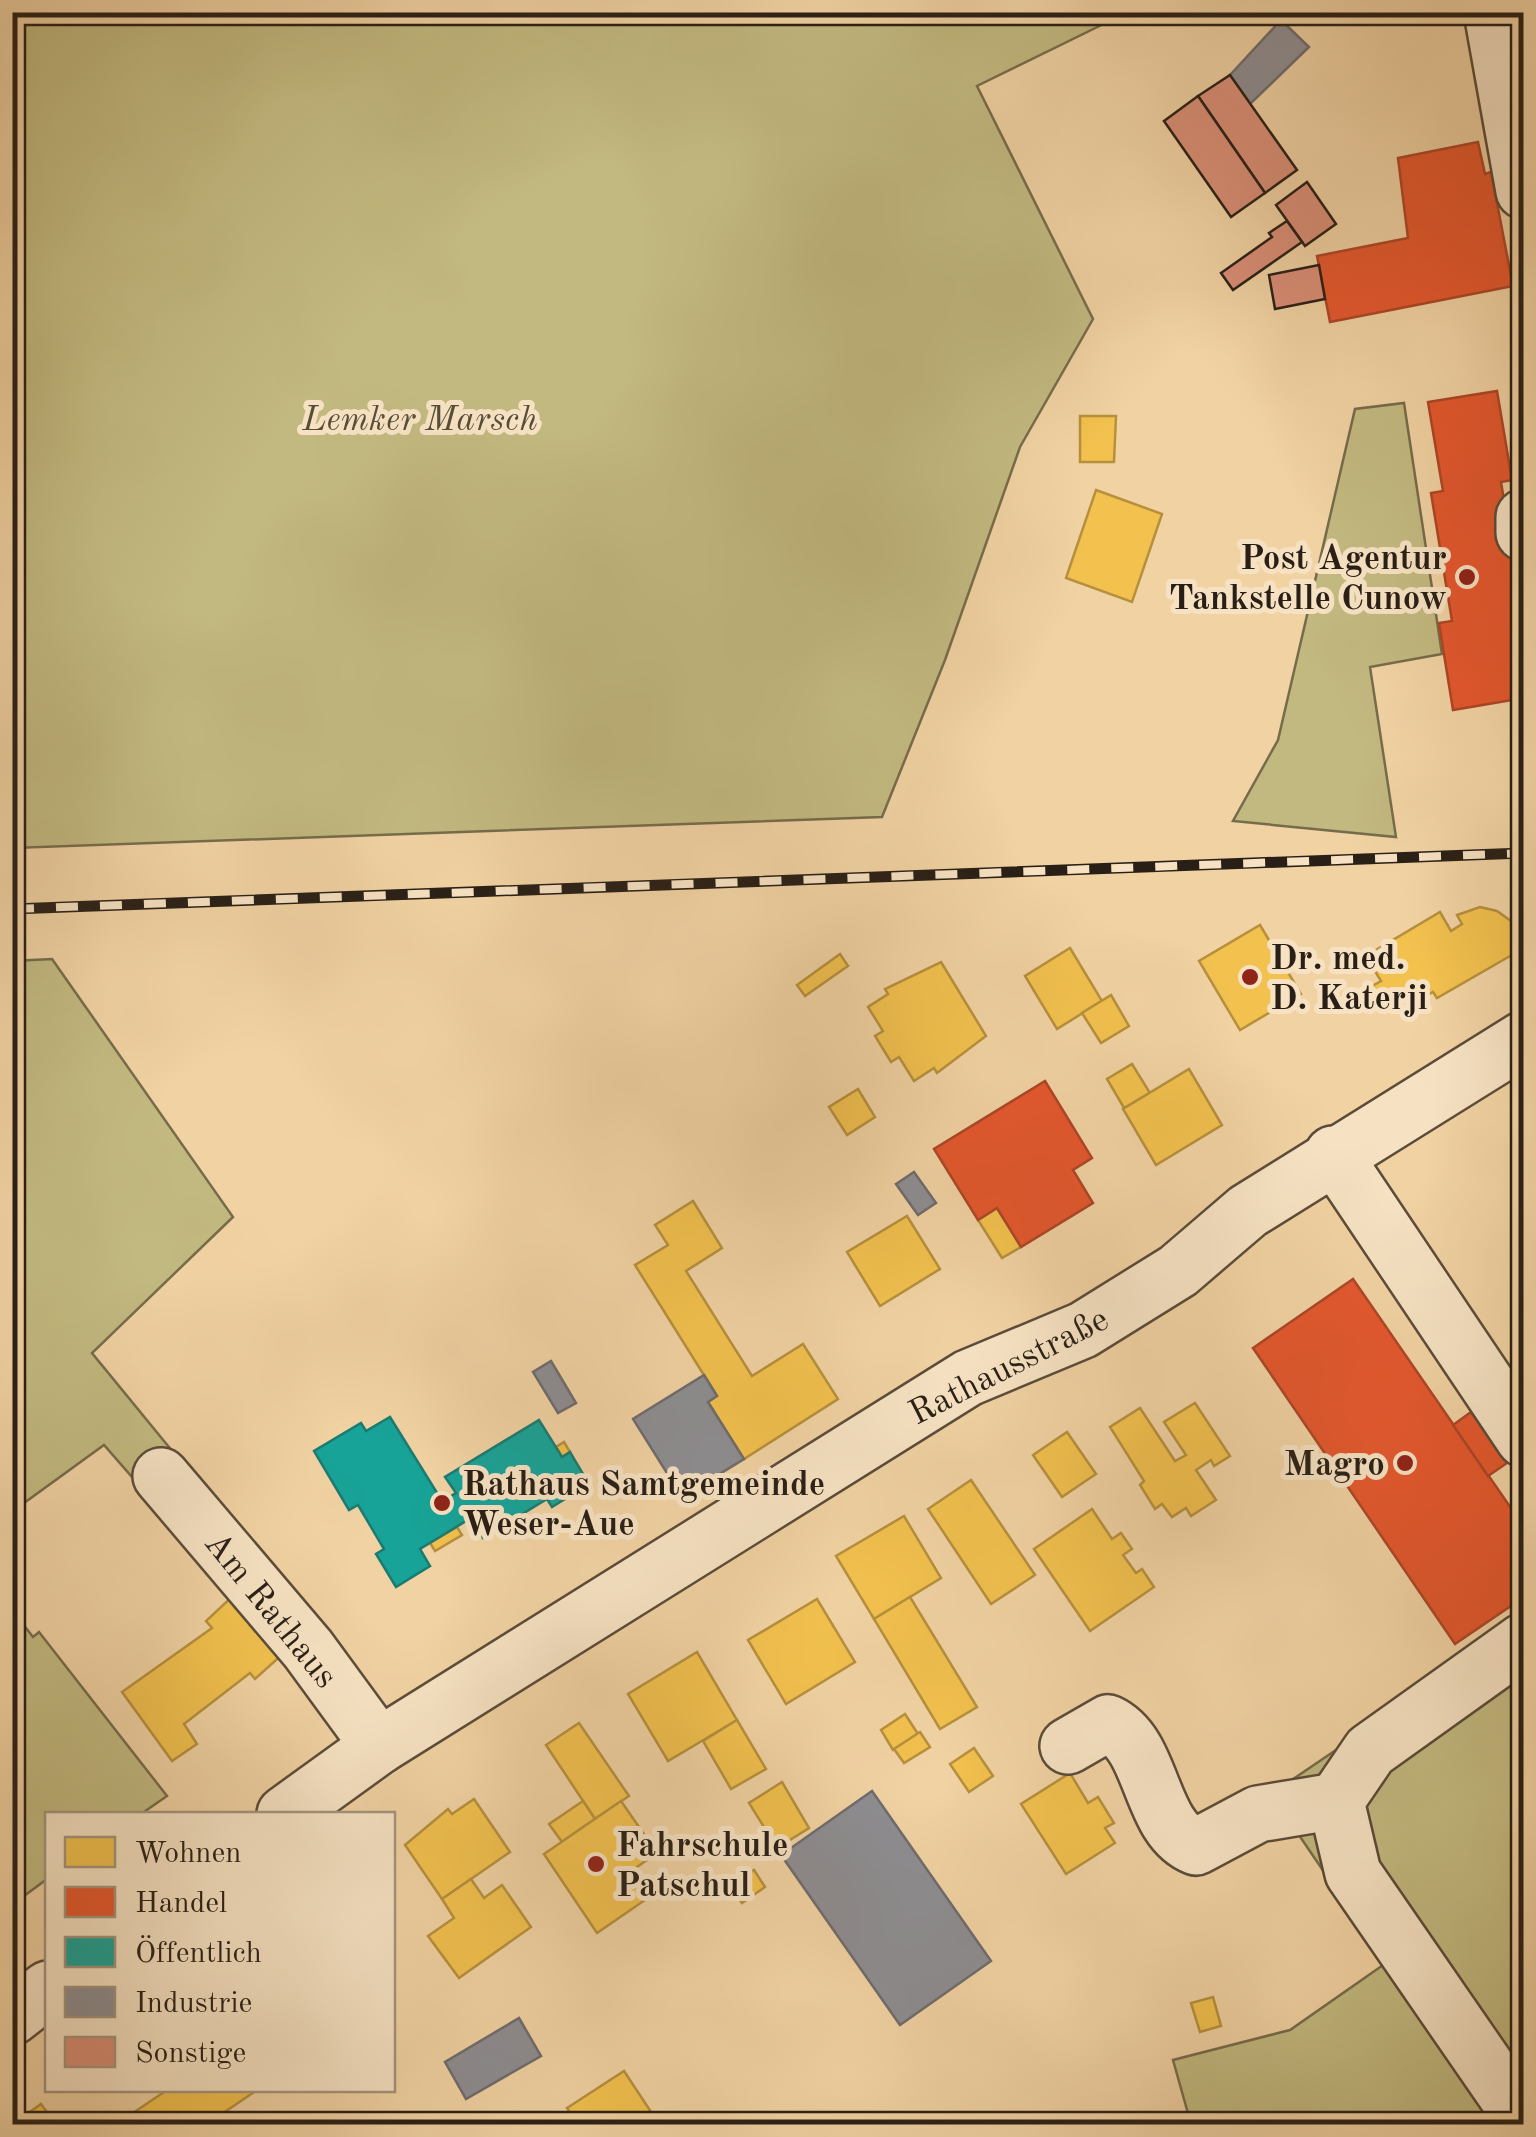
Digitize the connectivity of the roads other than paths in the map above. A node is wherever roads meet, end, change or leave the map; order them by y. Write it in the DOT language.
graph roads {
  1 [pos="1492,12"];
  2 [pos="1524,191"];
  3 [pos="1524,518"];
  4 [pos="1524,532"];
  5 [pos="1524,1038"];
  6 [pos="1333,1154"];
  7 [pos="1517,1415"];
  8 [pos="161,1476"];
  9 [pos="1524,1641"];
  10 [pos="379,1746"];
  11 [pos="1068,1746"];
  12 [pos="1336,1801"];
  13 [pos="288,1812"];
  14 [pos="45,1991"];
  15 [pos="12,2017"];
  16 [pos="1524,2121"];
  1 -- 2 [label="street"];
  3 -- 4 [label="street"];
  5 -- 6 [label="street, Rathausstraße"];
  6 -- 7 [label="street"];
  6 -- 10 [label="street, Rathausstraße"];
  8 -- 10 [label="street, Am Rathaus"];
  9 -- 12 [label="street"];
  10 -- 13 [label="street, Rathausstraße"];
  11 -- 12 [label="street"];
  12 -- 16 [label="street"];
  14 -- 15 [label="street"];
}
